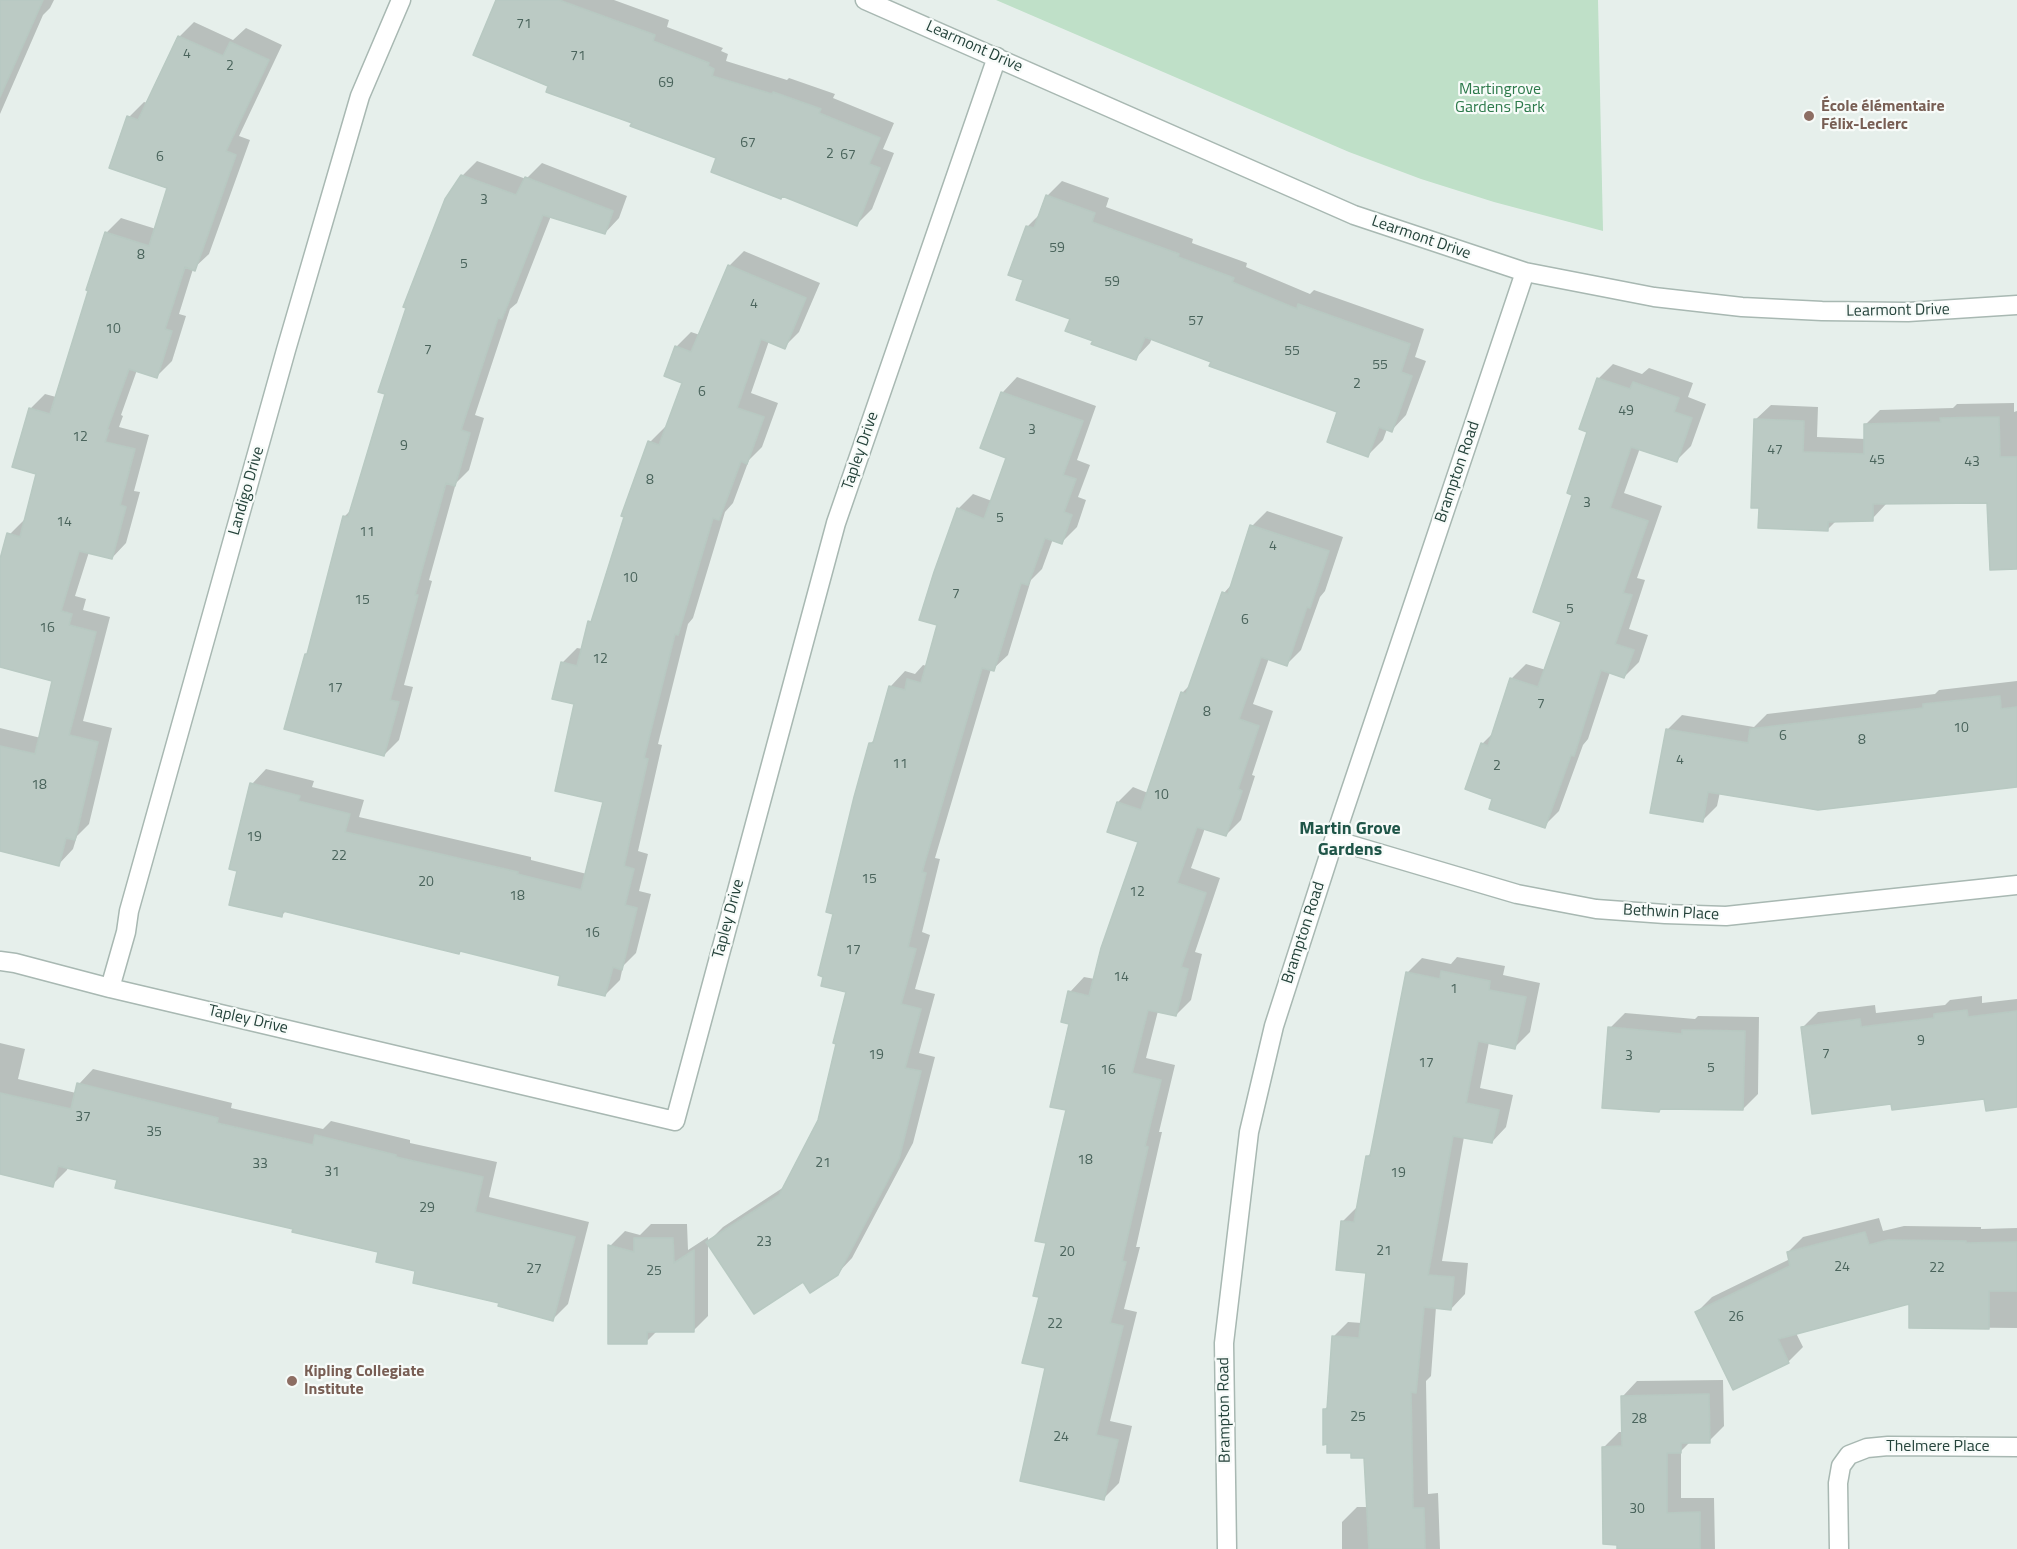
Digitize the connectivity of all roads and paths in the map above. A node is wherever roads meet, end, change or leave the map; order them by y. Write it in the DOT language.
graph roads {
  1 [pos="401,0"];
  2 [pos="865,0"];
  3 [pos="997,57"];
  4 [pos="1525,272"];
  5 [pos="2017,305"];
  6 [pos="1334,840"];
  7 [pos="2017,885"];
  8 [pos="0,961"];
  9 [pos="110,988"];
  10 [pos="2017,1447"];
  11 [pos="1227,1549"];
  12 [pos="1839,1549"];
  1 -- 9 [label="street, Landigo Drive"];
  2 -- 3 [label="street, Learmont Drive"];
  3 -- 4 [label="street, Learmont Drive"];
  3 -- 9 [label="street, Tapley Drive"];
  4 -- 5 [label="street, Learmont Drive"];
  4 -- 6 [label="street, Brampton Road"];
  6 -- 7 [label="street, Bethwin Place"];
  6 -- 11 [label="street, Brampton Road"];
  8 -- 9 [label="street, Tapley Drive"];
  10 -- 12 [label="street, Thelmere Place"];
}
